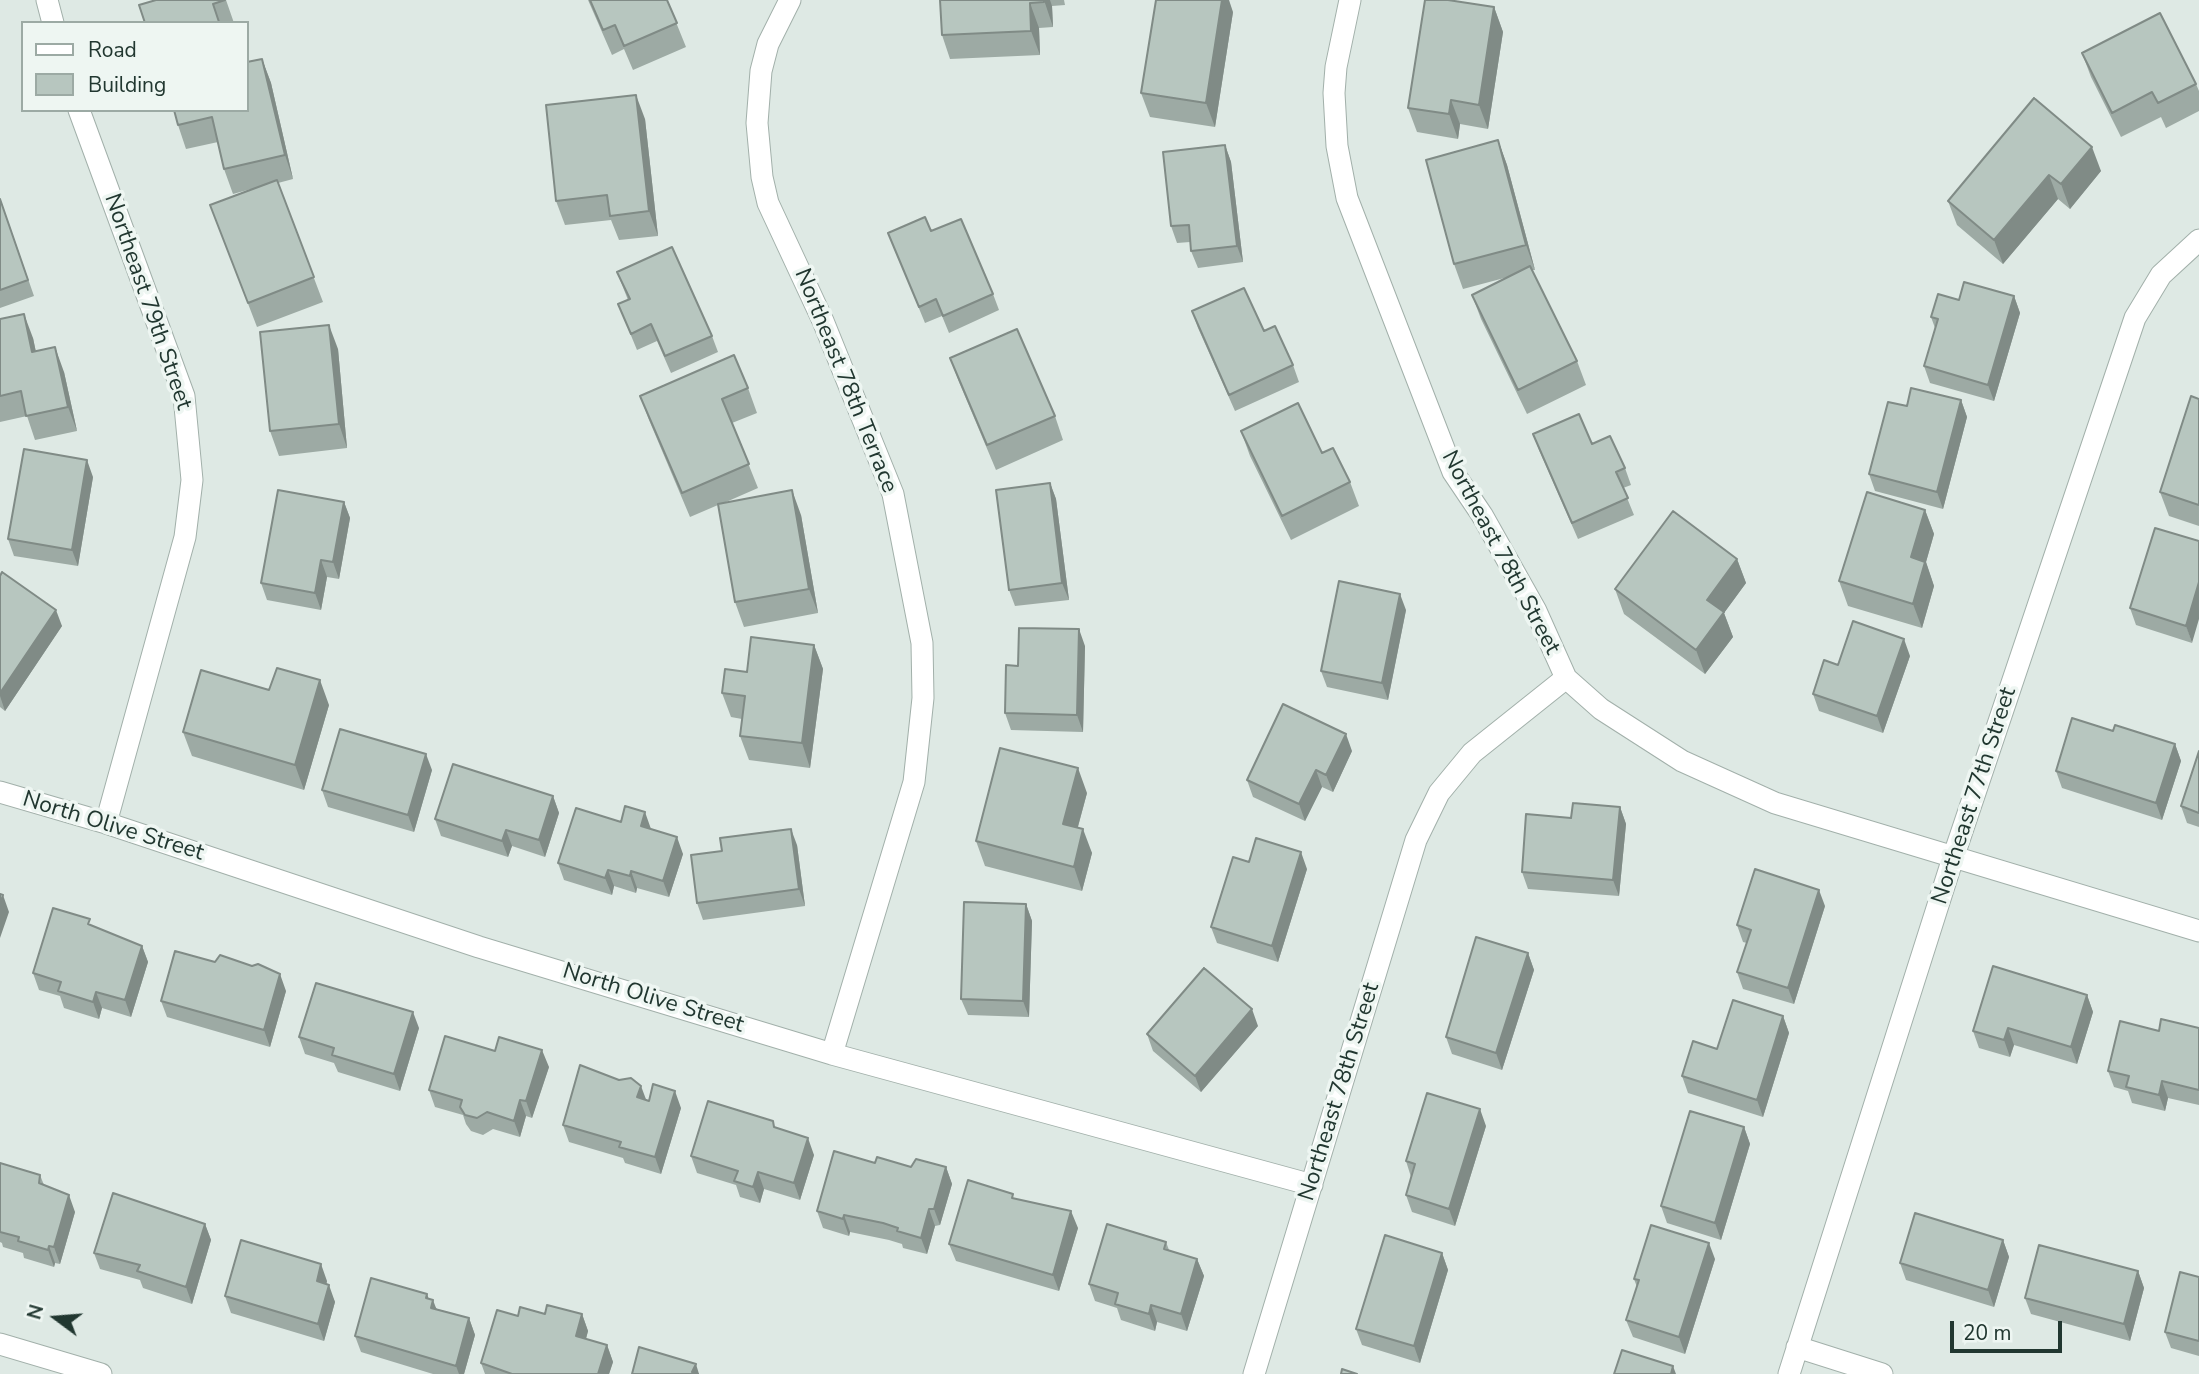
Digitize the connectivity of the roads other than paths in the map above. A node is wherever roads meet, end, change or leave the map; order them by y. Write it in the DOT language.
graph roads {
  1 [pos="47,0"];
  2 [pos="790,0"];
  3 [pos="1350,0"];
  4 [pos="53,21"];
  5 [pos="80,112"];
  6 [pos="2199,240"];
  7 [pos="1566,678"];
  8 [pos="0,792"];
  9 [pos="106,823"];
  10 [pos="1953,858"];
  11 [pos="2199,931"];
  12 [pos="832,1054"];
  13 [pos="1312,1185"];
  14 [pos="0,1344"];
  15 [pos="1797,1347"];
  16 [pos="102,1374"];
  17 [pos="1254,1374"];
  18 [pos="1789,1374"];
  19 [pos="1882,1374"];
  1 -- 4 [label="street"];
  2 -- 12 [label="street, Northeast 78th Terrace"];
  3 -- 7 [label="street, Northeast 78th Street"];
  5 -- 9 [label="street, Northeast 79th Street"];
  6 -- 10 [label="street, Northeast 77th Street"];
  7 -- 10 [label="street"];
  7 -- 13 [label="street, Northeast 78th Street"];
  8 -- 9 [label="street, North Olive Street"];
  9 -- 12 [label="street, North Olive Street"];
  10 -- 11 [label="street"];
  10 -- 15 [label="street, Northeast 77th Street"];
  12 -- 13 [label="street, North Olive Street"];
  13 -- 17 [label="street, Northeast 78th Street"];
  14 -- 16 [label="street"];
  15 -- 18 [label="street, Northeast 77th Street"];
  15 -- 19 [label="street"];
}
